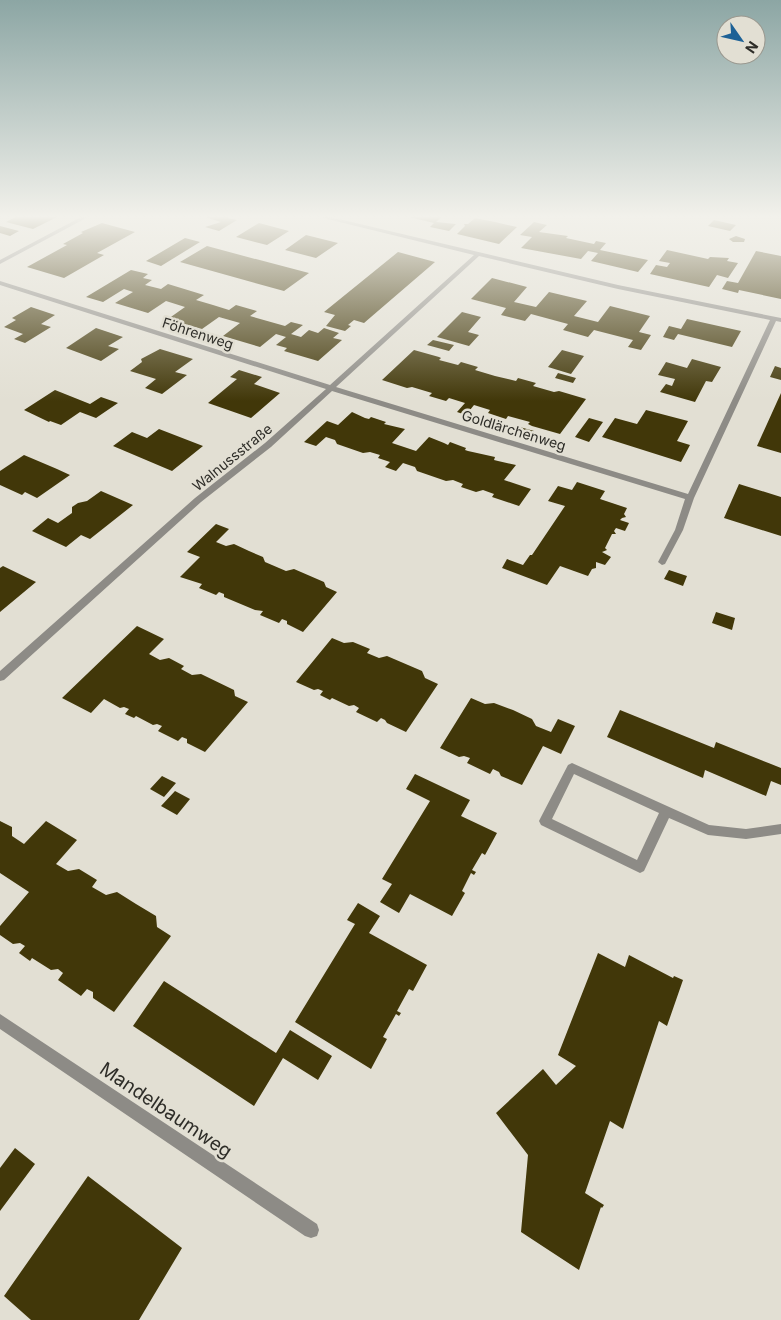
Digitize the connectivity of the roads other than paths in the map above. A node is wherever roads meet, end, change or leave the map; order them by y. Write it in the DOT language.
graph roads {
  1 [pos="452,278"];
  2 [pos="577,278"];
  3 [pos="0,283"];
  4 [pos="778,319"];
  5 [pos="331,388"];
  6 [pos="690,498"];
  7 [pos="662,562"];
  8 [pos="0,677"];
  9 [pos="666,811"];
  10 [pos="781,829"];
  11 [pos="0,1021"];
  12 [pos="311,1230"];
  1 -- 5 [label="street, Walnussstraße"];
  2 -- 4 [label="street"];
  3 -- 5 [label="street, Föhrenweg"];
  4 -- 6 [label="street"];
  5 -- 6 [label="street, Goldlärchenweg"];
  5 -- 8 [label="street, Walnussstraße"];
  6 -- 7 [label="street"];
  9 -- 9 [label="street"];
  9 -- 10 [label="street"];
  11 -- 12 [label="street, Mandelbaumweg"];
}
